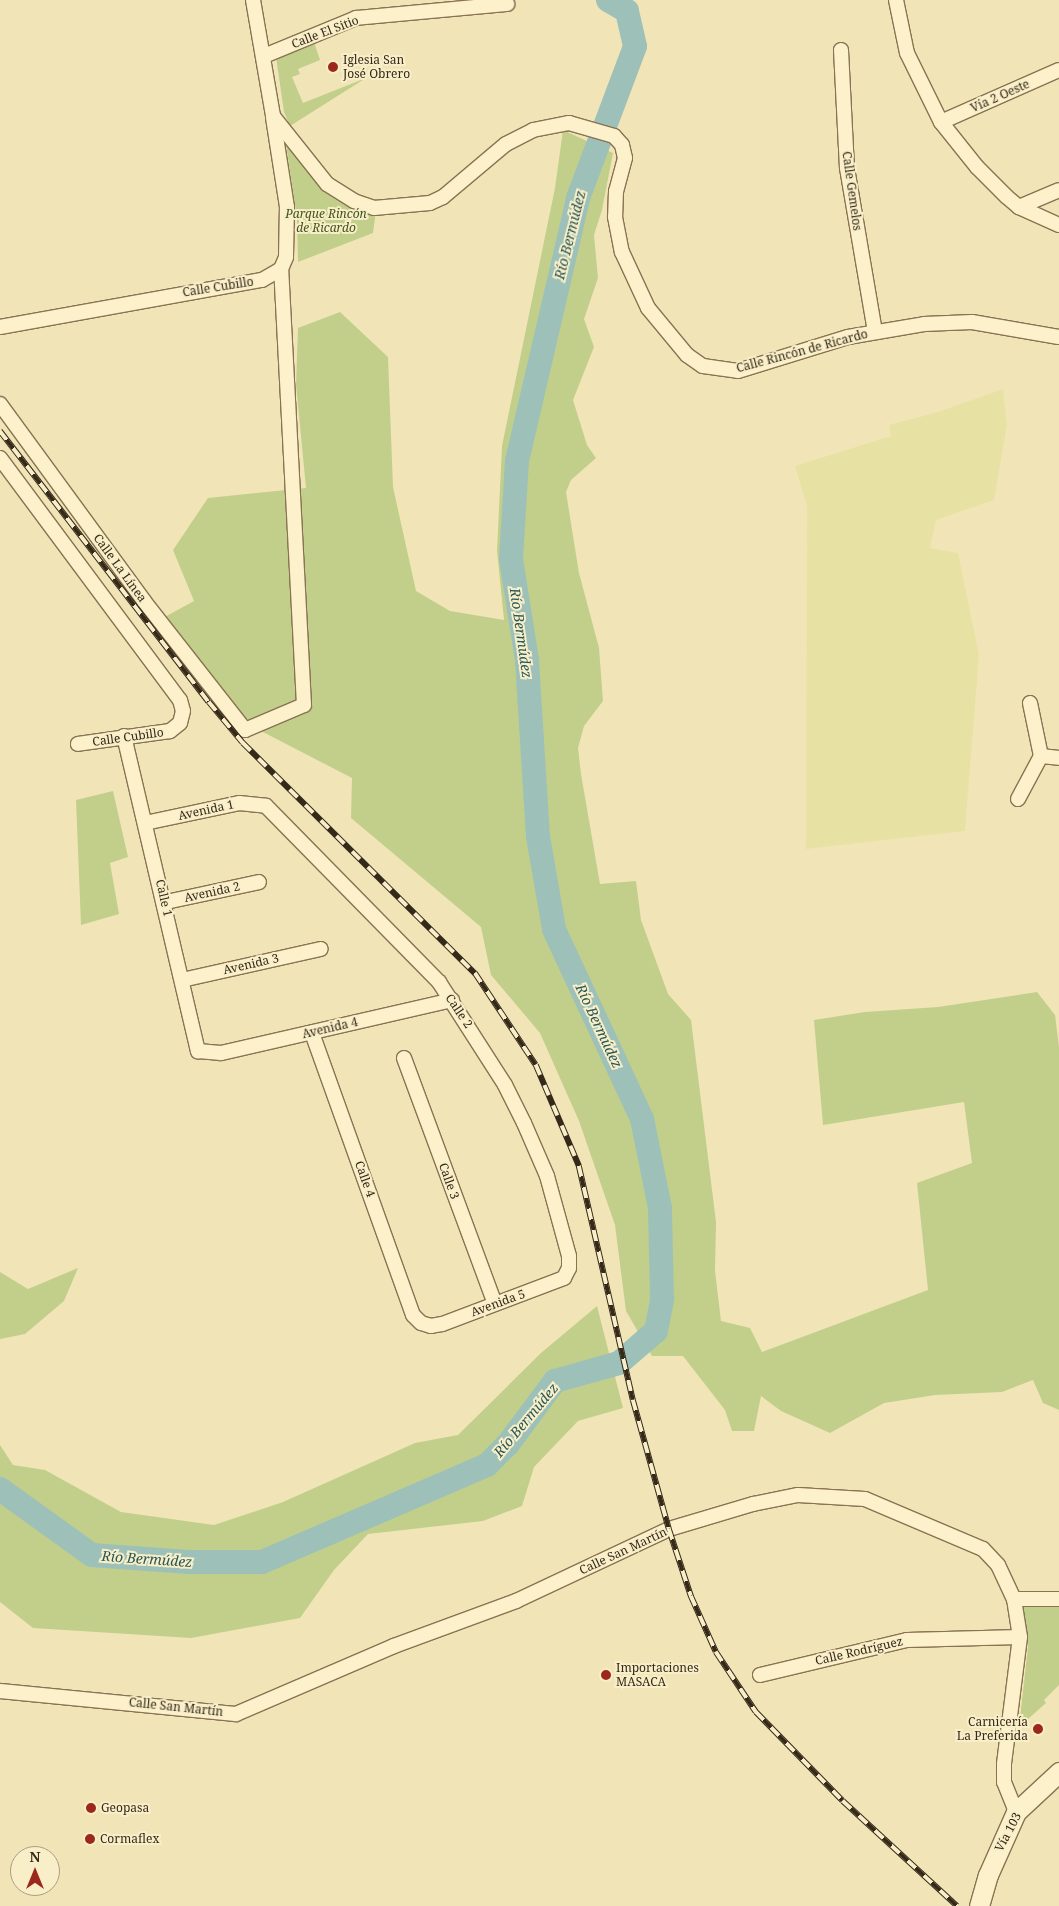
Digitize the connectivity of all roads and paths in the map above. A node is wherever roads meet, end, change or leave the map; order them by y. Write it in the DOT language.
graph roads {
  1 [pos="253,0"];
  2 [pos="896,0"];
  3 [pos="506,4"];
  4 [pos="841,50"];
  5 [pos="264,56"];
  6 [pos="1059,70"];
  7 [pos="273,116"];
  8 [pos="942,122"];
  9 [pos="1059,190"];
  10 [pos="1019,207"];
  11 [pos="1059,225"];
  12 [pos="281,269"];
  13 [pos="0,327"];
  14 [pos="875,332"];
  15 [pos="1059,337"];
  16 [pos="0,404"];
  17 [pos="0,458"];
  18 [pos="1030,703"];
  19 [pos="124,736"];
  20 [pos="78,744"];
  21 [pos="1041,756"];
  22 [pos="1059,758"];
  23 [pos="1018,799"];
  24 [pos="266,806"];
  25 [pos="146,823"];
  26 [pos="259,882"];
  27 [pos="166,902"];
  28 [pos="321,949"];
  29 [pos="182,980"];
  30 [pos="452,1000"];
  31 [pos="312,1032"];
  32 [pos="207,1054"];
  33 [pos="404,1058"];
  34 [pos="569,1268"];
  35 [pos="494,1304"];
  36 [pos="421,1323"];
  37 [pos="1059,1598"];
  38 [pos="1014,1599"];
  39 [pos="1020,1637"];
  40 [pos="760,1675"];
  41 [pos="0,1692"];
  42 [pos="1059,1772"];
  43 [pos="1016,1812"];
  44 [pos="979,1906"];
  1 -- 5 [label="street, Calle Rincón de Ricardo"];
  2 -- 8 [label="street"];
  3 -- 5 [label="street, Calle El Sitio"];
  4 -- 14 [label="street, Calle Gemelos"];
  5 -- 7 [label="street, Calle Rincón de Ricardo"];
  6 -- 8 [label="street, Vía 2 Oeste"];
  7 -- 12 [label="street"];
  7 -- 14 [label="street, Calle Rincón de Ricardo"];
  8 -- 10 [label="street"];
  9 -- 10 [label="street"];
  10 -- 11 [label="street"];
  12 -- 13 [label="street, Calle Cubillo"];
  12 -- 16 [label="street, Calle La Línea"];
  14 -- 15 [label="street, Calle Rincón de Ricardo"];
  17 -- 19 [label="street, Calle Cubillo"];
  18 -- 21 [label="street"];
  19 -- 20 [label="street, Calle Cubillo"];
  19 -- 25 [label="street, Calle 1"];
  21 -- 22 [label="street"];
  21 -- 23 [label="street"];
  24 -- 25 [label="street, Avenida 1"];
  24 -- 30 [label="street, Calle 2"];
  25 -- 27 [label="street, Calle 1"];
  26 -- 27 [label="street, Avenida 2"];
  27 -- 29 [label="street, Calle 1"];
  28 -- 29 [label="street, Avenida 3"];
  29 -- 32 [label="street, Calle 1"];
  30 -- 31 [label="street, Avenida 4"];
  30 -- 34 [label="street, Calle 2"];
  31 -- 32 [label="street, Avenida 4"];
  31 -- 36 [label="street, Calle 4"];
  33 -- 35 [label="street, Calle 3"];
  34 -- 35 [label="street, Avenida 5"];
  35 -- 36 [label="street, Avenida 5"];
  37 -- 38 [label="street"];
  38 -- 39 [label="street, Calle San Martín"];
  38 -- 41 [label="street, Calle San Martín"];
  39 -- 40 [label="street, Calle Rodríguez"];
  39 -- 43 [label="street, Calle San Martín"];
  42 -- 43 [label="main road, Vía 103"];
  43 -- 44 [label="main road, Vía 103"];
}
